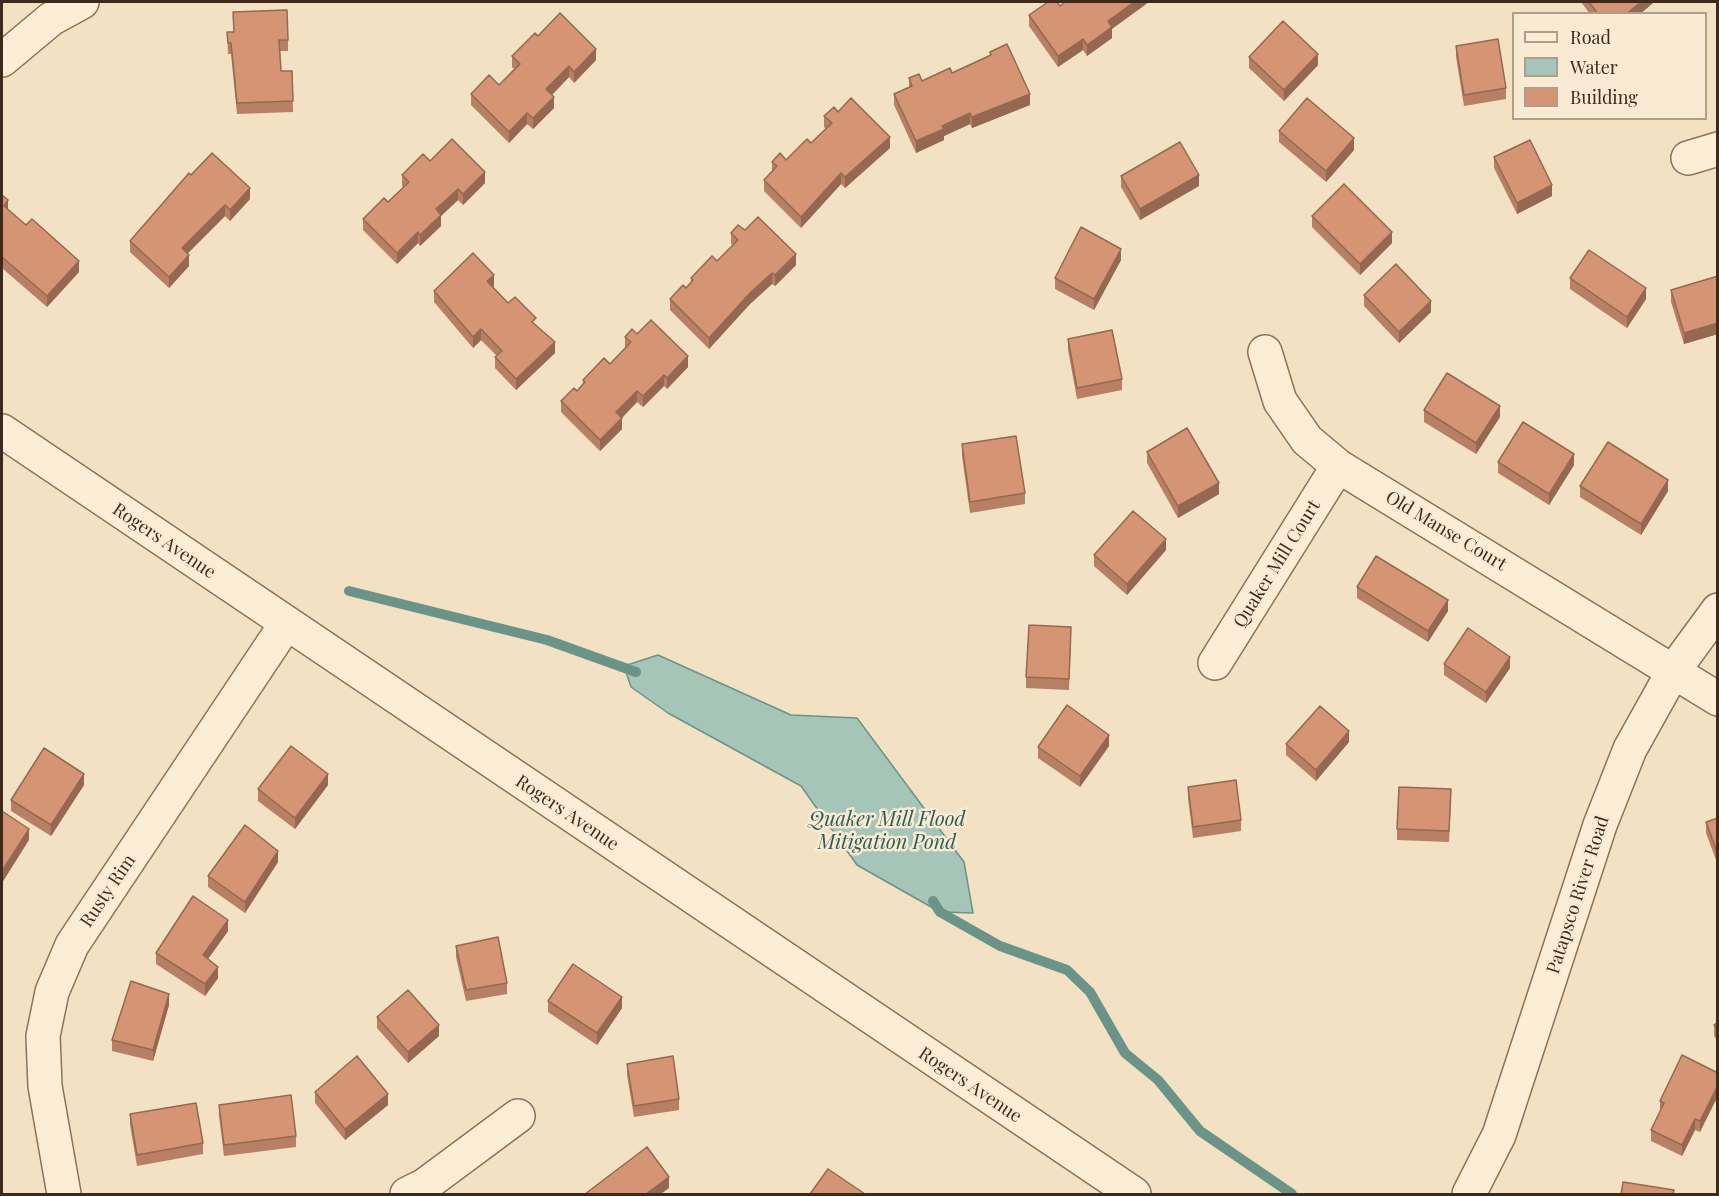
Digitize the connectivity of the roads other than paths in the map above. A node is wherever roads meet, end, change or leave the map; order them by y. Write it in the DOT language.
graph roads {
  1 [pos="82,2"];
  2 [pos="2,60"];
  3 [pos="1265,352"];
  4 [pos="2,431"];
  5 [pos="1338,466"];
  6 [pos="1718,610"];
  7 [pos="286,624"];
  8 [pos="1215,663"];
  9 [pos="1674,670"];
  10 [pos="1718,699"];
  11 [pos="518,1116"];
  12 [pos="64,1194"];
  13 [pos="407,1194"];
  14 [pos="1134,1194"];
  15 [pos="1469,1194"];
  1 -- 2 [label="street"];
  3 -- 5 [label="street, Old Manse Court"];
  4 -- 7 [label="street, Rogers Avenue"];
  5 -- 8 [label="street, Quaker Mill Court"];
  5 -- 9 [label="street, Old Manse Court"];
  6 -- 9 [label="street, Patapsco River Road"];
  7 -- 12 [label="street, Rusty Rim"];
  7 -- 14 [label="street, Rogers Avenue"];
  9 -- 10 [label="street, Old Manse Court"];
  9 -- 15 [label="street, Patapsco River Road"];
  11 -- 13 [label="street"];
}
